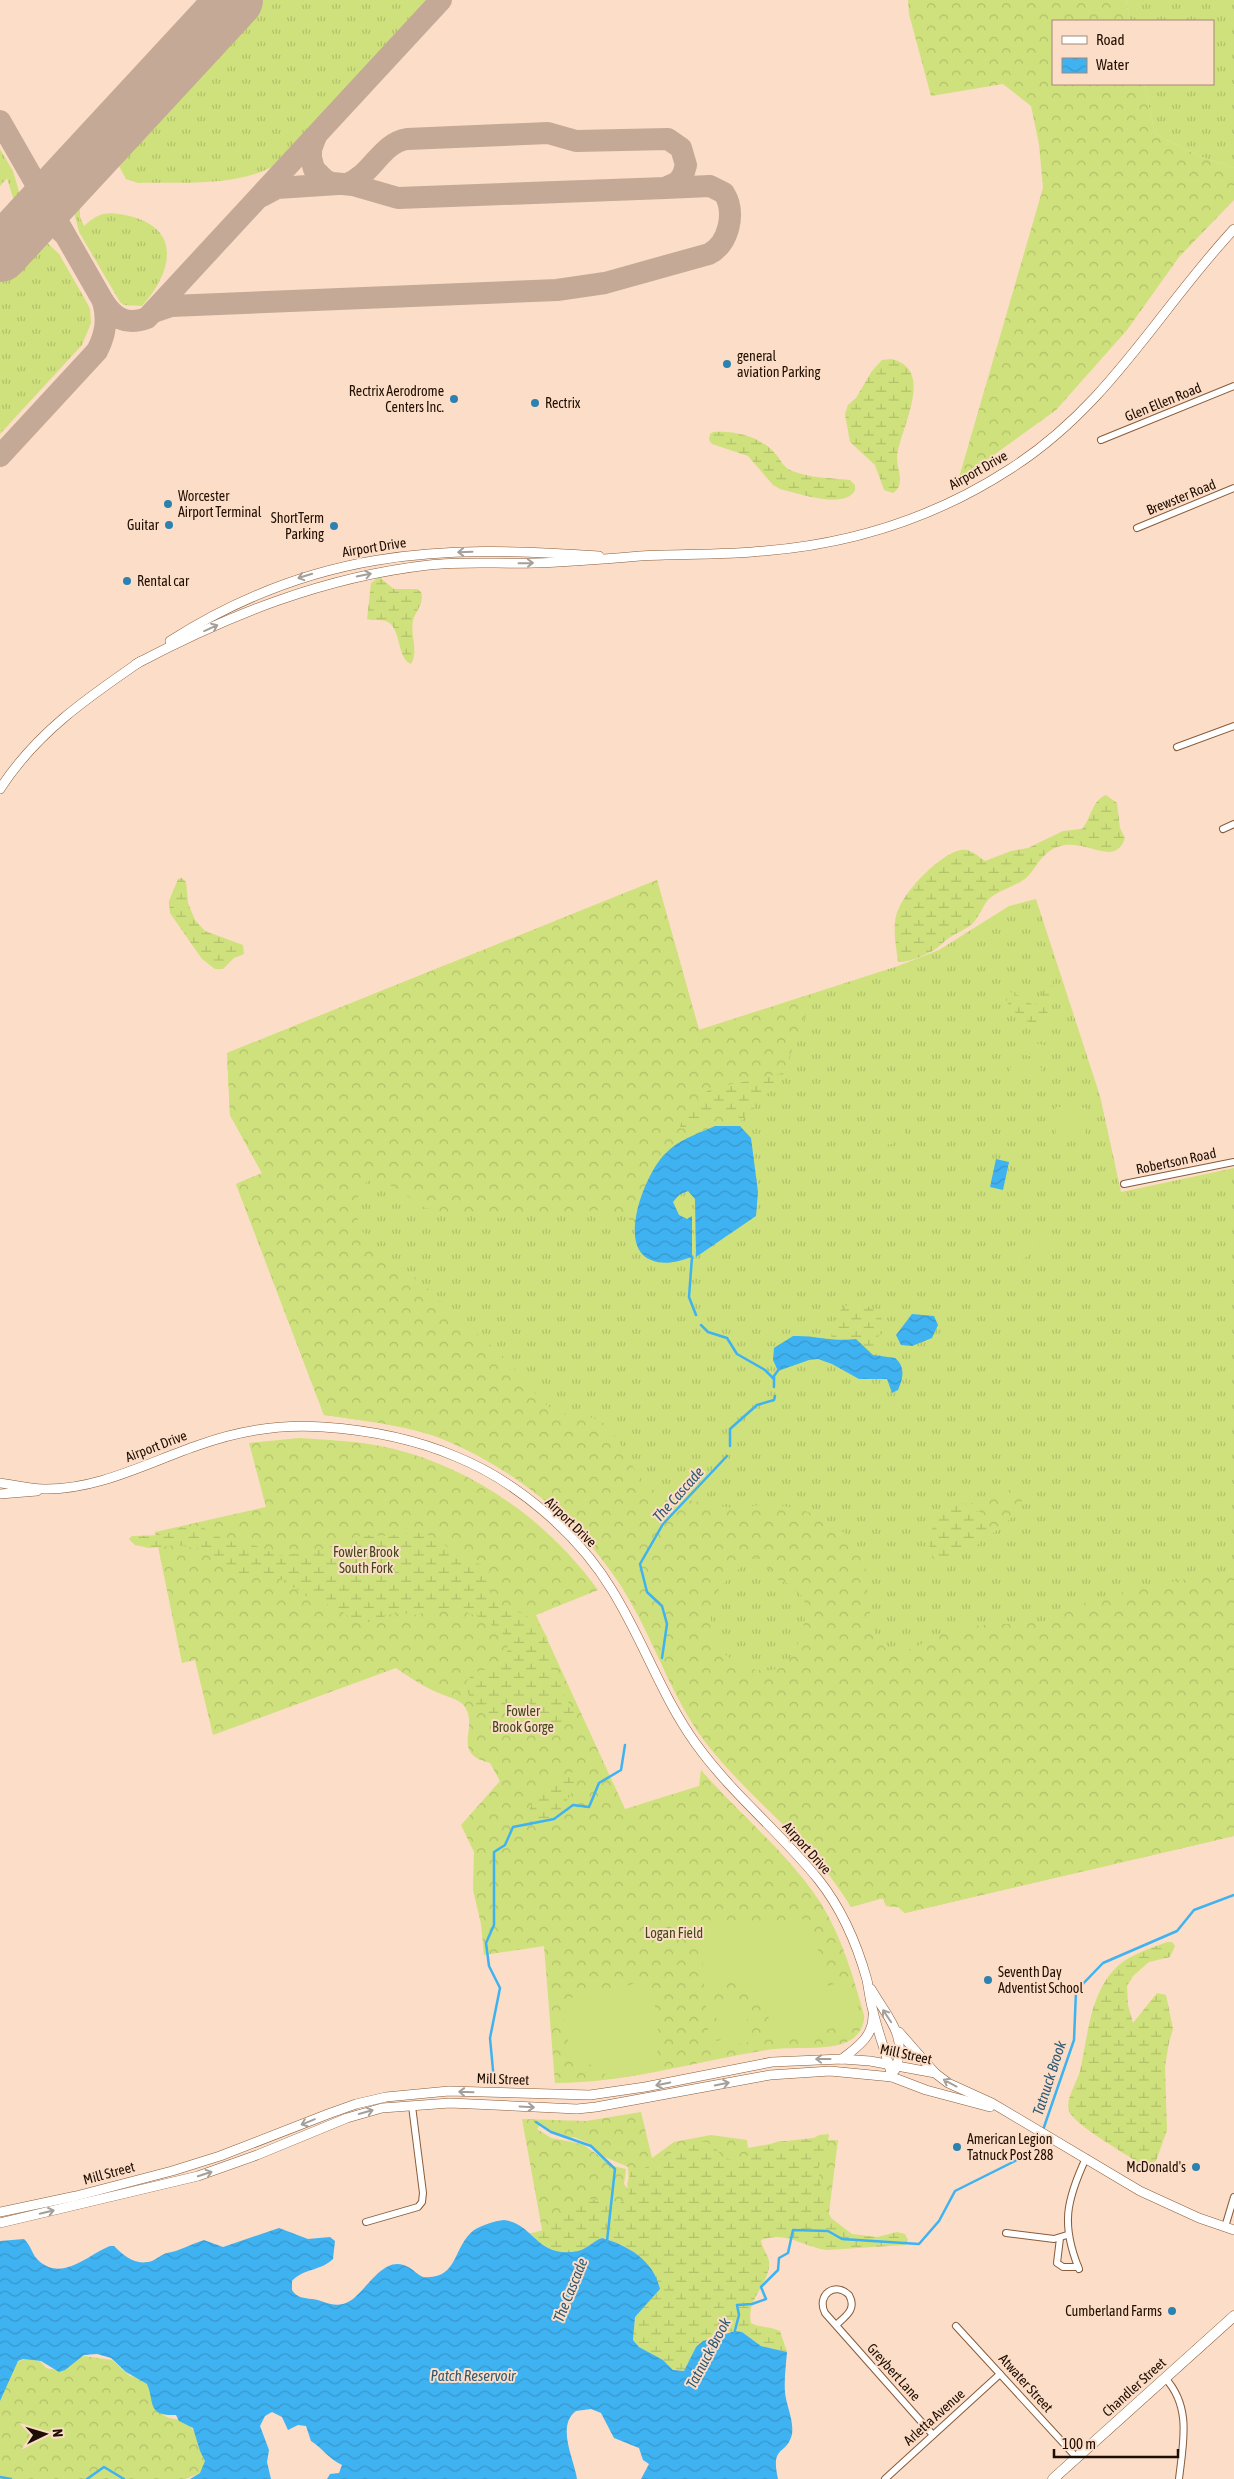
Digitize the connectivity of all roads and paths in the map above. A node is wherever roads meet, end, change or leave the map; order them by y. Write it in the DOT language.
graph roads {
  1 [pos="1234,229"];
  2 [pos="1234,386"];
  3 [pos="1101,440"];
  4 [pos="1234,488"];
  5 [pos="1137,528"];
  6 [pos="639,556"];
  7 [pos="136,664"];
  8 [pos="1234,726"];
  9 [pos="1177,747"];
  10 [pos="0,788"];
  11 [pos="1234,824"];
  12 [pos="1223,829"];
  13 [pos="1234,1162"];
  14 [pos="1124,1184"];
  15 [pos="0,1483"];
  16 [pos="48,1489"];
  17 [pos="0,1494"];
  18 [pos="868,1984"];
  19 [pos="873,2011"];
  20 [pos="897,2030"];
  21 [pos="842,2059"];
  22 [pos="893,2065"];
  23 [pos="935,2073"];
  24 [pos="892,2077"];
  25 [pos="412,2106"];
  26 [pos="1009,2113"];
  27 [pos="1086,2158"];
  28 [pos="1234,2198"];
  29 [pos="22,2208"];
  30 [pos="0,2212"];
  31 [pos="25,2217"];
  32 [pos="366,2222"];
  33 [pos="0,2223"];
  34 [pos="1229,2228"];
  35 [pos="1006,2233"];
  36 [pos="1068,2235"];
  37 [pos="1060,2238"];
  38 [pos="1234,2316"];
  39 [pos="836,2325"];
  40 [pos="956,2326"];
  41 [pos="1000,2374"];
  42 [pos="1165,2378"];
  43 [pos="933,2435"];
  44 [pos="1077,2458"];
  45 [pos="885,2479"];
  46 [pos="1053,2479"];
  47 [pos="1179,2479"];
  1 -- 6 [label="main road, Airport Drive"];
  2 -- 3 [label="street, Glen Ellen Road"];
  4 -- 5 [label="street, Brewster Road"];
  7 -- 6 [label="main road, Airport Drive, one-way"];
  6 -- 7 [label="main road, Airport Drive, one-way"];
  7 -- 10 [label="main road, Airport Drive"];
  8 -- 9 [label="street"];
  11 -- 12 [label="street"];
  13 -- 14 [label="street, Robertson Road"];
  15 -- 16 [label="main road, Airport Drive"];
  16 -- 17 [label="main road, Airport Drive"];
  16 -- 18 [label="main road, Airport Drive"];
  18 -- 19 [label="main road, Airport Drive"];
  20 -- 18 [label="main road, Airport Drive, one-way"];
  19 -- 21 [label="main road, Airport Drive"];
  19 -- 22 [label="main road, Airport Drive"];
  20 -- 22 [label="main road, Airport Drive"];
  20 -- 23 [label="main road, Airport Drive"];
  21 -- 22 [label="main road, Mill Street"];
  21 -- 29 [label="main road, Mill Street, one-way"];
  22 -- 23 [label="main road, Mill Street"];
  22 -- 24 [label="main road, Airport Drive"];
  26 -- 23 [label="main road, Mill Street, one-way"];
  25 -- 24 [label="main road, Mill Street, one-way"];
  24 -- 26 [label="main road, Mill Street"];
  31 -- 25 [label="main road, Mill Street, one-way"];
  25 -- 32 [label="street"];
  26 -- 27 [label="main road, Mill Street"];
  27 -- 34 [label="main road, Mill Street"];
  27 -- 36 [label="street"];
  28 -- 34 [label="street"];
  29 -- 30 [label="main road, Mill Street"];
  29 -- 31 [label="main road"];
  31 -- 33 [label="main road, Mill Street"];
  35 -- 37 [label="street"];
  36 -- 37 [label="street"];
  36 -- 37 [label="street"];
  38 -- 42 [label="main road, Chandler Street"];
  39 -- 39 [label="street, Greybert Lane"];
  39 -- 43 [label="street, Greybert Lane"];
  40 -- 41 [label="street, Atwater Street"];
  41 -- 43 [label="street, Arletta Avenue"];
  41 -- 44 [label="street, Atwater Street"];
  42 -- 44 [label="main road, Chandler Street"];
  42 -- 47 [label="street"];
  43 -- 45 [label="street, Arletta Avenue"];
  44 -- 46 [label="main road, Chandler Street"];
}
